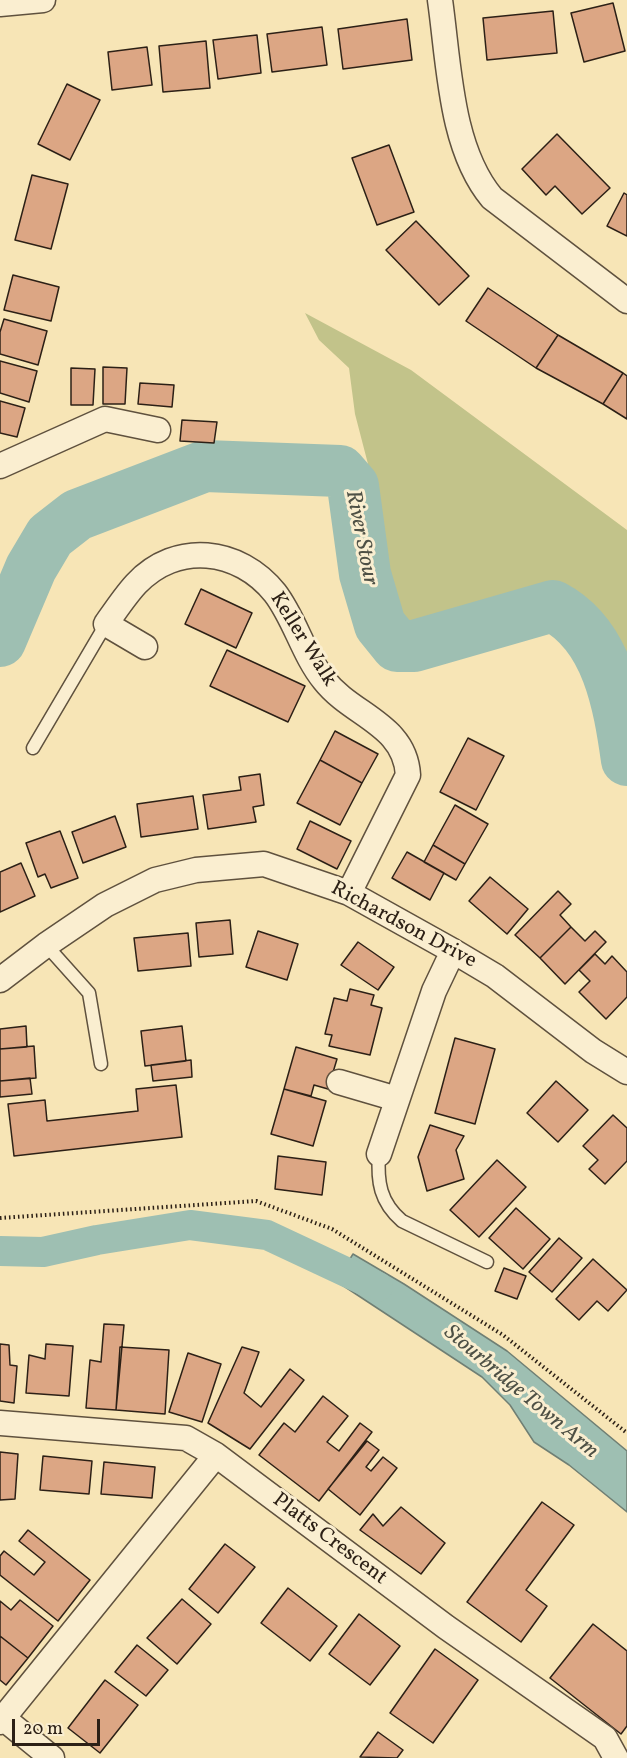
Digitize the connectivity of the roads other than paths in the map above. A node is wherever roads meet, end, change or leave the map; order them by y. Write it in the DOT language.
graph roads {
  1 [pos="43,0"];
  2 [pos="440,0"];
  3 [pos="0,4"];
  4 [pos="627,300"];
  5 [pos="158,430"];
  6 [pos="0,466"];
  7 [pos="106,624"];
  8 [pos="145,647"];
  9 [pos="33,748"];
  10 [pos="349,893"];
  11 [pos="46,945"];
  12 [pos="453,951"];
  13 [pos="0,980"];
  14 [pos="101,1064"];
  15 [pos="627,1072"];
  16 [pos="339,1082"];
  17 [pos="397,1099"];
  18 [pos="379,1154"];
  19 [pos="487,1262"];
  20 [pos="0,1423"];
  21 [pos="216,1455"];
  22 [pos="1,1720"];
  23 [pos="52,1758"];
  24 [pos="616,1758"];
  1 -- 3 [label="street"];
  2 -- 4 [label="street"];
  5 -- 6 [label="street"];
  7 -- 8 [label="street"];
  7 -- 9 [label="lane"];
  7 -- 10 [label="street, Keller Walk"];
  10 -- 11 [label="street, Richardson Drive"];
  10 -- 12 [label="street, Richardson Drive"];
  11 -- 13 [label="street, Richardson Drive"];
  11 -- 14 [label="lane"];
  12 -- 15 [label="street, Richardson Drive"];
  12 -- 17 [label="street"];
  16 -- 17 [label="street"];
  17 -- 18 [label="street"];
  18 -- 19 [label="lane"];
  20 -- 21 [label="street, Platts Crescent"];
  21 -- 22 [label="street"];
  21 -- 24 [label="street, Platts Crescent"];
  22 -- 23 [label="street"];
}
